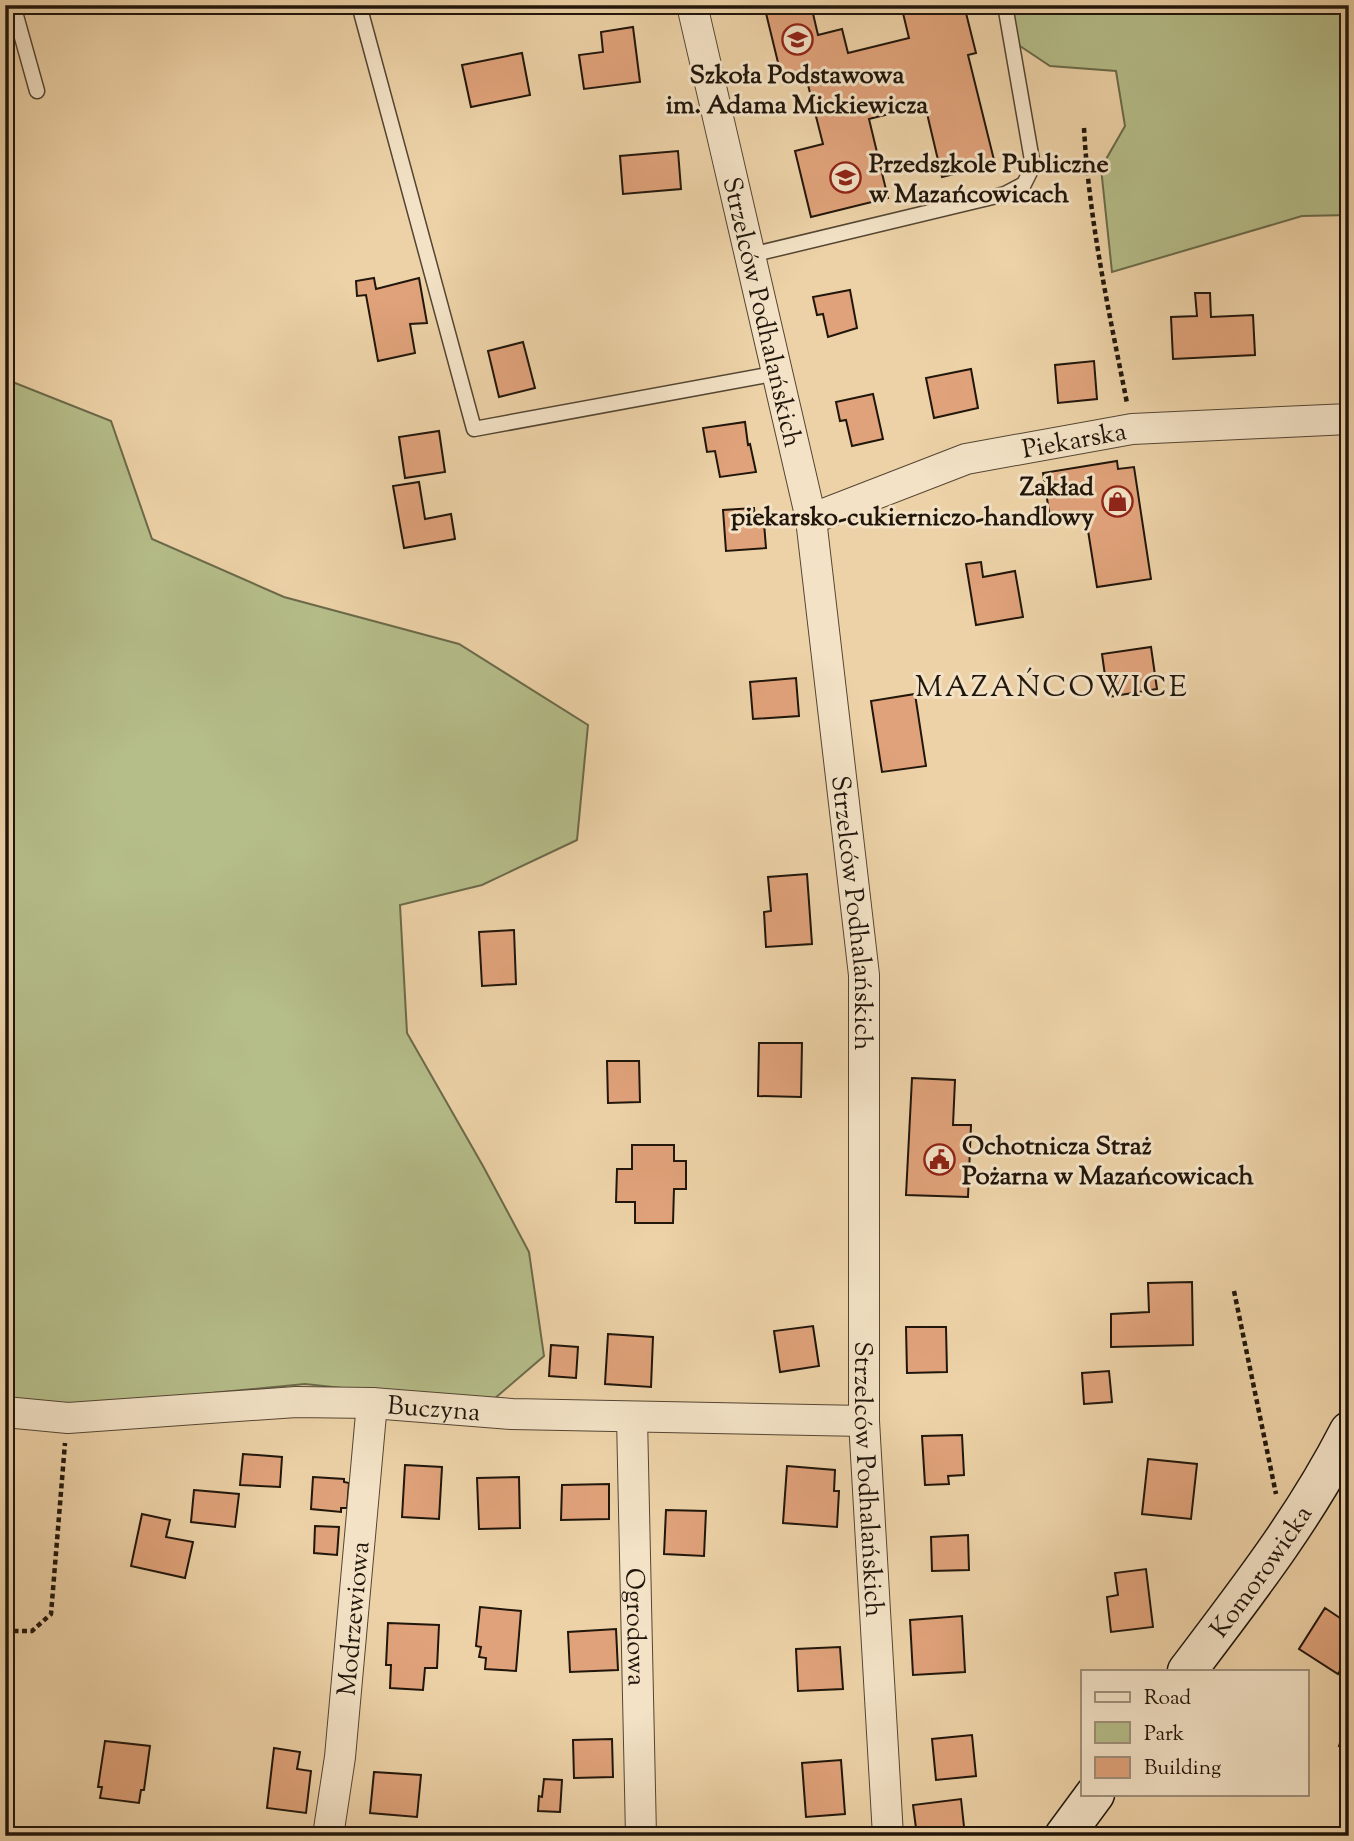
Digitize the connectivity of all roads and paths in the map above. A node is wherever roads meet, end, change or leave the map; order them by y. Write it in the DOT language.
graph roads {
  1 [pos="13,5"];
  2 [pos="359,5"];
  3 [pos="692,5"];
  4 [pos="1005,5"];
  5 [pos="37,91"];
  6 [pos="1084,128"];
  7 [pos="751,255"];
  8 [pos="778,373"];
  9 [pos="1349,419"];
  10 [pos="1132,429"];
  11 [pos="811,519"];
  12 [pos="1234,1291"];
  13 [pos="372,1403"];
  14 [pos="5,1412"];
  15 [pos="632,1417"];
  16 [pos="68,1418"];
  17 [pos="864,1421"];
  18 [pos="1349,1431"];
  19 [pos="1286,1539"];
  20 [pos="5,1631"];
  21 [pos="1188,1670"];
  22 [pos="1093,1796"];
  23 [pos="328,1836"];
  24 [pos="640,1836"];
  25 [pos="888,1836"];
  26 [pos="1063,1836"];
  1 -- 5 [label="lane"];
  2 -- 8 [label="lane"];
  3 -- 7 [label="street, Strzelców Podhalańskich"];
  4 -- 7 [label="lane"];
  6 -- 10 [label="path"];
  7 -- 8 [label="street, Strzelców Podhalańskich"];
  8 -- 11 [label="street, Strzelców Podhalańskich"];
  9 -- 10 [label="street, Piekarska"];
  10 -- 11 [label="street, Piekarska"];
  11 -- 17 [label="street, Strzelców Podhalańskich"];
  12 -- 19 [label="path"];
  13 -- 15 [label="street, Buczyna"];
  13 -- 16 [label="street, Buczyna"];
  13 -- 23 [label="street, Modrzewiowa"];
  14 -- 16 [label="street, Buczyna"];
  15 -- 17 [label="street, Buczyna"];
  15 -- 24 [label="street, Ogrodowa"];
  16 -- 20 [label="path"];
  17 -- 25 [label="street, Strzelców Podhalańskich"];
  18 -- 19 [label="street, Komorowicka"];
  19 -- 21 [label="street, Komorowicka"];
  22 -- 26 [label="street"];
}
